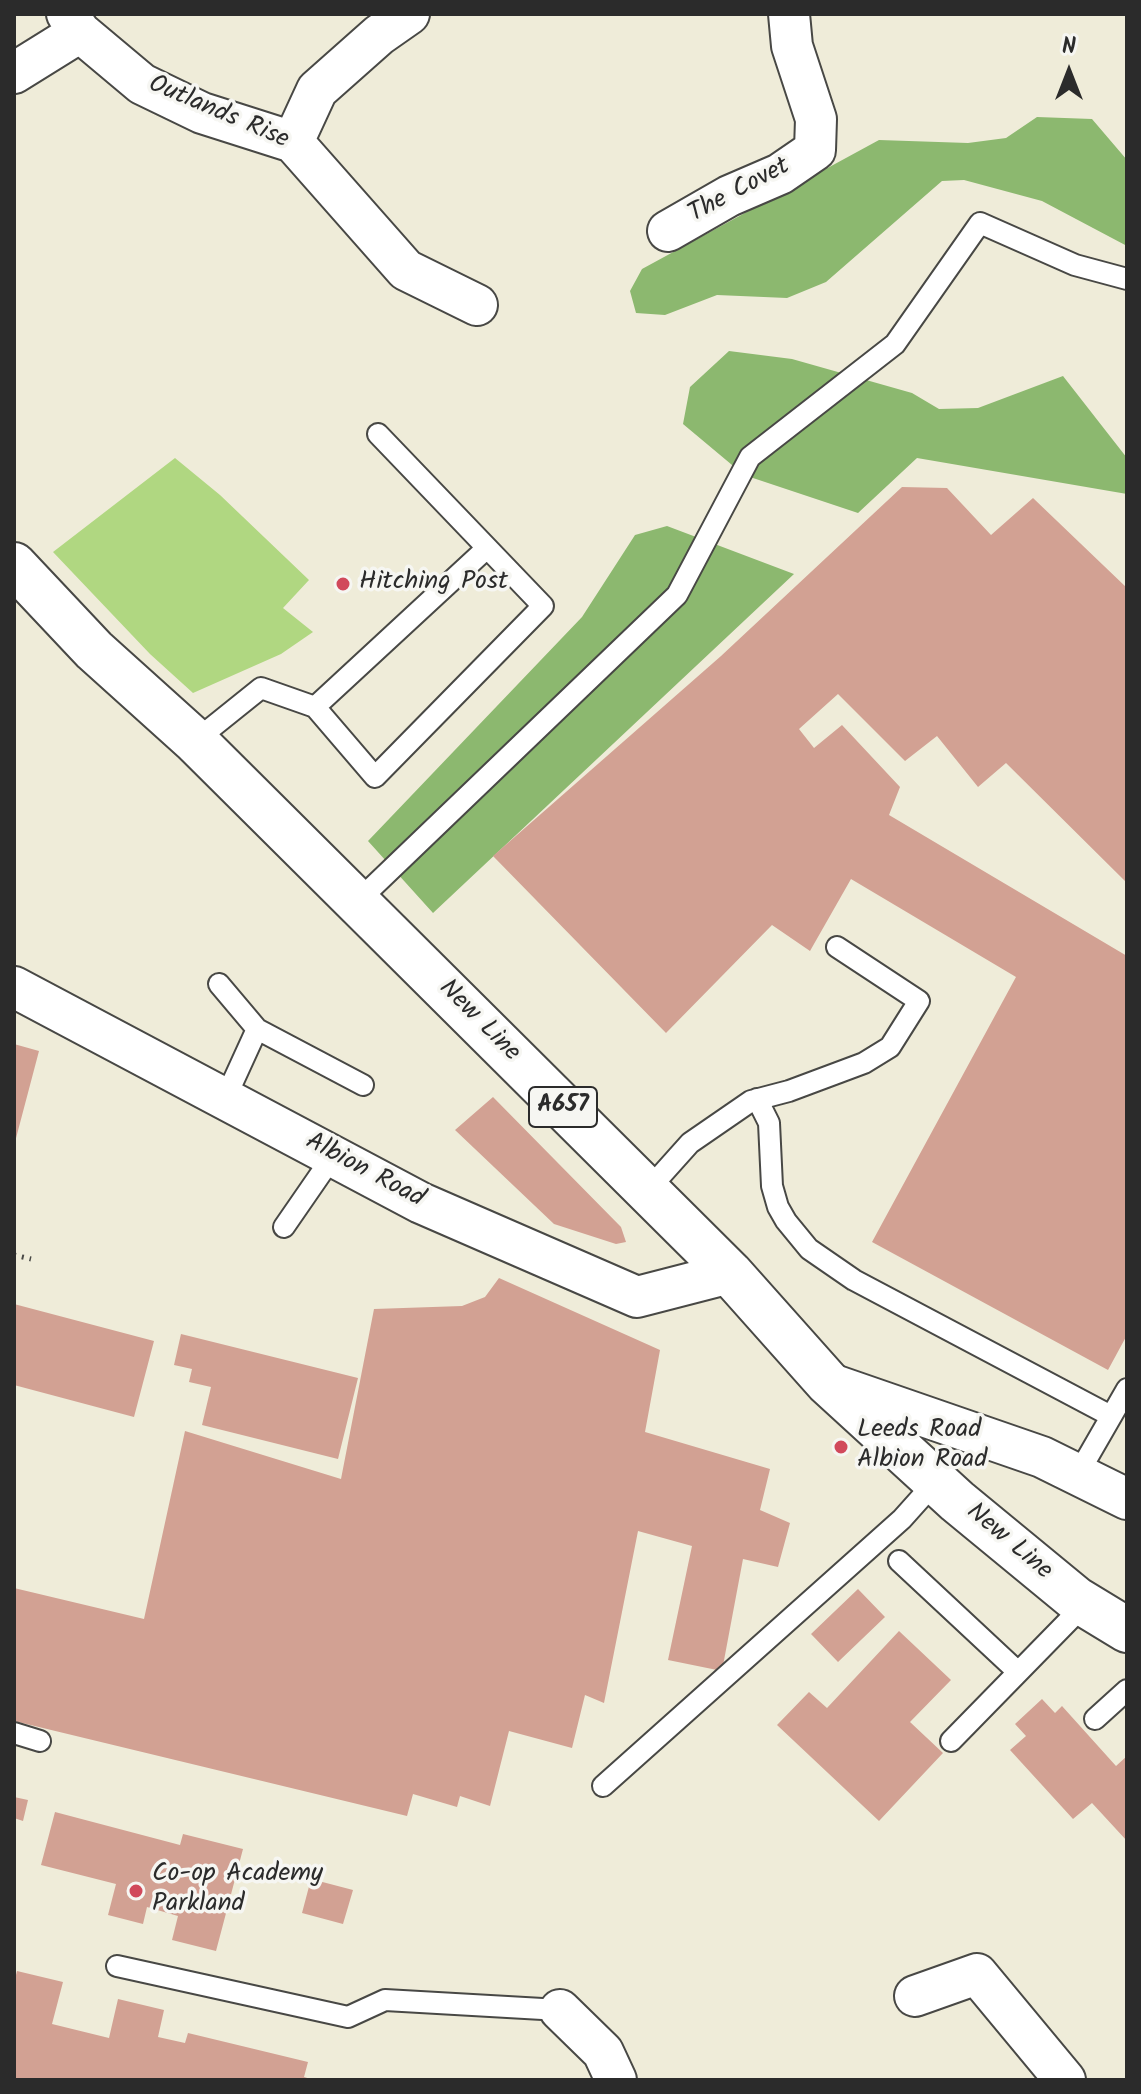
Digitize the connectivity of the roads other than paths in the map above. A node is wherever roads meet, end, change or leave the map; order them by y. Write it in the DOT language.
graph roads {
  1 [pos="409,14"];
  2 [pos="789,14"];
  3 [pos="74,23"];
  4 [pos="14,73"];
  5 [pos="293,142"];
  6 [pos="668,231"];
  7 [pos="1127,279"];
  8 [pos="477,305"];
  9 [pos="378,434"];
  10 [pos="487,548"];
  11 [pos="14,565"];
  12 [pos="315,707"];
  13 [pos="195,741"];
  14 [pos="357,902"];
  15 [pos="837,947"];
  16 [pos="219,984"];
  17 [pos="14,987"];
  18 [pos="257,1029"];
  19 [pos="363,1085"];
  20 [pos="225,1099"];
  21 [pos="757,1099"];
  22 [pos="333,1156"];
  23 [pos="647,1191"];
  24 [pos="284,1227"];
  25 [pos="730,1273"];
  26 [pos="828,1383"];
  27 [pos="1127,1389"];
  28 [pos="1111,1416"];
  29 [pos="1078,1474"];
  30 [pos="936,1481"];
  31 [pos="1127,1499"];
  32 [pos="899,1561"];
  33 [pos="1085,1604"];
  34 [pos="1127,1630"];
  35 [pos="1018,1672"];
  36 [pos="1127,1690"];
  37 [pos="1095,1719"];
  38 [pos="14,1733"];
  39 [pos="40,1741"];
  40 [pos="951,1741"];
  41 [pos="603,1786"];
  42 [pos="117,1966"];
  43 [pos="915,1996"];
  44 [pos="560,2010"];
  45 [pos="616,2080"];
  46 [pos="1065,2080"];
  1 -- 5 [label="street"];
  2 -- 6 [label="street, The Covet"];
  3 -- 4 [label="street"];
  3 -- 5 [label="street, Outlands Rise"];
  5 -- 8 [label="street, Outlands Rise"];
  7 -- 14 [label="lane"];
  9 -- 10 [label="lane"];
  10 -- 12 [label="lane"];
  10 -- 12 [label="lane"];
  11 -- 13 [label="main road, New Line / A657"];
  12 -- 13 [label="lane"];
  13 -- 14 [label="main road, New Line / A657"];
  14 -- 23 [label="main road, New Line / A657"];
  15 -- 21 [label="lane"];
  16 -- 18 [label="lane"];
  17 -- 20 [label="street, Albion Road"];
  18 -- 19 [label="lane"];
  18 -- 20 [label="lane"];
  20 -- 22 [label="street, Albion Road"];
  21 -- 23 [label="lane"];
  21 -- 28 [label="lane"];
  22 -- 24 [label="lane"];
  22 -- 25 [label="street, Albion Road"];
  23 -- 25 [label="main road, New Line / A657"];
  25 -- 26 [label="main road, New Line / A657"];
  26 -- 29 [label="street"];
  26 -- 30 [label="main road, New Line / A657"];
  27 -- 28 [label="lane"];
  28 -- 29 [label="lane"];
  29 -- 31 [label="street"];
  30 -- 33 [label="main road, New Line / A657"];
  30 -- 41 [label="lane"];
  32 -- 35 [label="lane"];
  33 -- 34 [label="main road, New Line / A657"];
  33 -- 35 [label="lane"];
  35 -- 40 [label="lane"];
  36 -- 37 [label="lane"];
  38 -- 39 [label="lane"];
  42 -- 44 [label="lane"];
  43 -- 46 [label="street"];
  44 -- 45 [label="street"];
}
